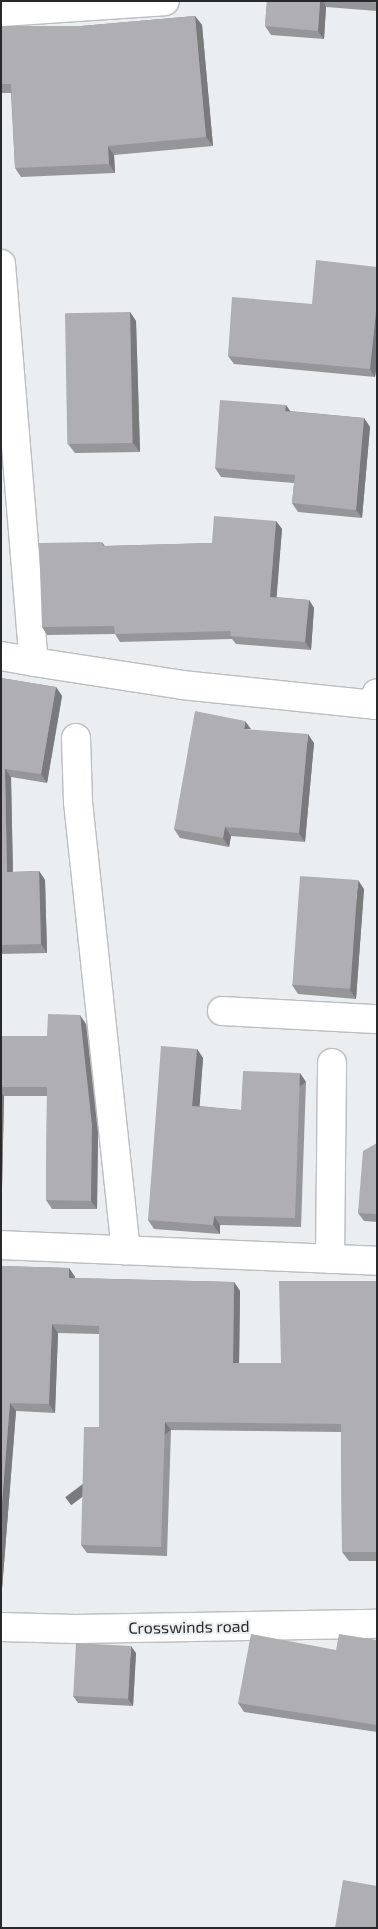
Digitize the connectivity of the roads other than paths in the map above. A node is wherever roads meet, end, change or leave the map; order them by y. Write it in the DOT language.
graph roads {
  1 [pos="165,1"];
  2 [pos="1,12"];
  3 [pos="1,264"];
  4 [pos="1,656"];
  5 [pos="34,662"];
  6 [pos="377,693"];
  7 [pos="76,738"];
  8 [pos="222,1011"];
  9 [pos="377,1019"];
  10 [pos="332,1063"];
  11 [pos="1,1245"];
  12 [pos="126,1250"];
  13 [pos="330,1258"];
  14 [pos="377,1260"];
  15 [pos="377,1624"];
  16 [pos="1,1627"];
  1 -- 2 [label="street"];
  3 -- 5 [label="street"];
  4 -- 5 [label="street"];
  5 -- 6 [label="street"];
  7 -- 12 [label="street"];
  8 -- 9 [label="street"];
  10 -- 13 [label="street"];
  11 -- 12 [label="street"];
  12 -- 13 [label="street"];
  13 -- 14 [label="street"];
  15 -- 16 [label="street, Crosswinds road"];
}
